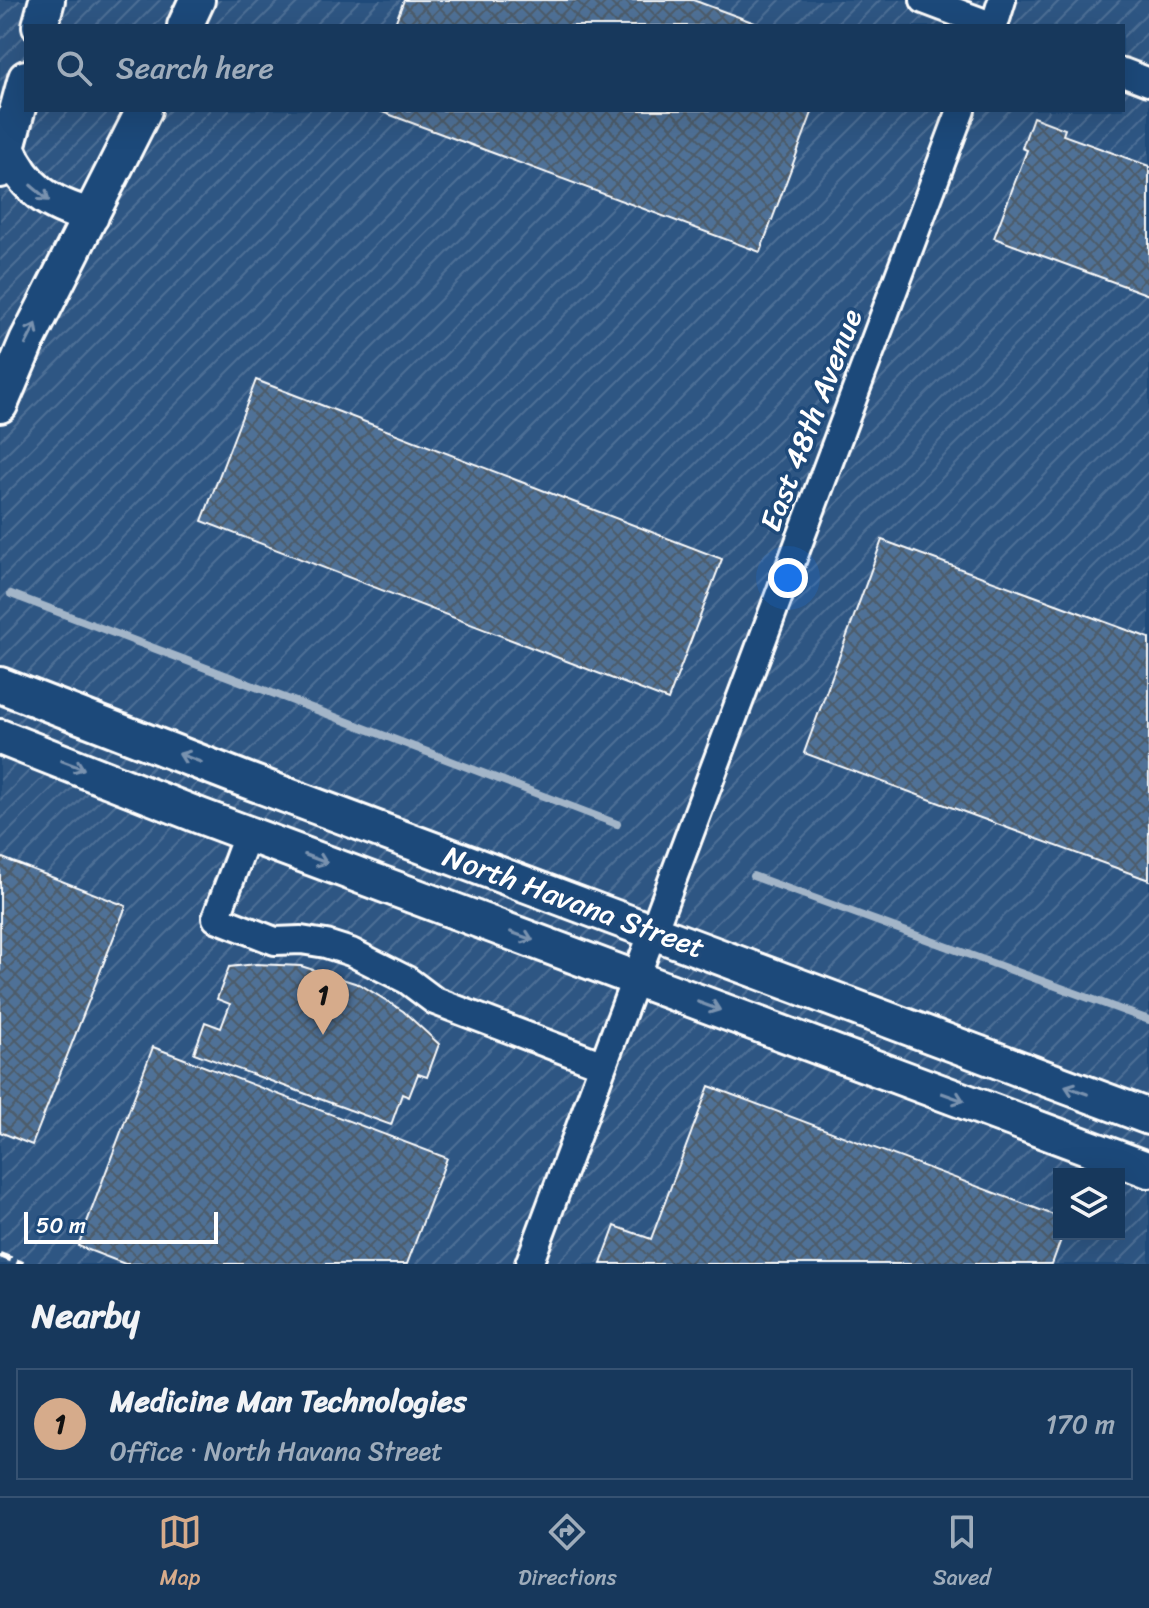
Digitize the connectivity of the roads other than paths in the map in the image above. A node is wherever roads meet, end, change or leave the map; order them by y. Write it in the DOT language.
graph roads {
  1 [pos="47,0"];
  2 [pos="197,0"];
  3 [pos="924,0"];
  4 [pos="1002,0"];
  5 [pos="41,24"];
  6 [pos="186,24"];
  7 [pos="988,24"];
  8 [pos="994,24"];
  9 [pos="1125,73"];
  10 [pos="1149,82"];
  11 [pos="24,86"];
  12 [pos="143,112"];
  13 [pos="960,112"];
  14 [pos="4,161"];
  15 [pos="91,216"];
  16 [pos="0,405"];
  17 [pos="0,685"];
  18 [pos="0,737"];
  19 [pos="248,833"];
  20 [pos="654,932"];
  21 [pos="636,978"];
  22 [pos="603,1065"];
  23 [pos="1149,1117"];
  24 [pos="1149,1170"];
  25 [pos="529,1264"];
  1 -- 5 [label="main road"];
  2 -- 6 [label="main road"];
  3 -- 7 [label="street"];
  4 -- 8 [label="street"];
  9 -- 10 [label="street"];
  11 -- 14 [label="main road"];
  12 -- 15 [label="main road"];
  13 -- 20 [label="street, East 48th Avenue"];
  14 -- 15 [label="main road, one-way"];
  16 -- 15 [label="main road, one-way"];
  20 -- 17 [label="main road, North Havana Street, one-way"];
  18 -- 19 [label="main road, North Havana Street, one-way"];
  19 -- 21 [label="main road, North Havana Street, one-way"];
  19 -- 22 [label="street"];
  20 -- 21 [label="street, East 48th Avenue"];
  23 -- 20 [label="main road, North Havana Street, one-way"];
  21 -- 22 [label="street, East 48th Avenue"];
  21 -- 24 [label="main road, North Havana Street, one-way"];
  22 -- 25 [label="street, East 48th Avenue"];
}
